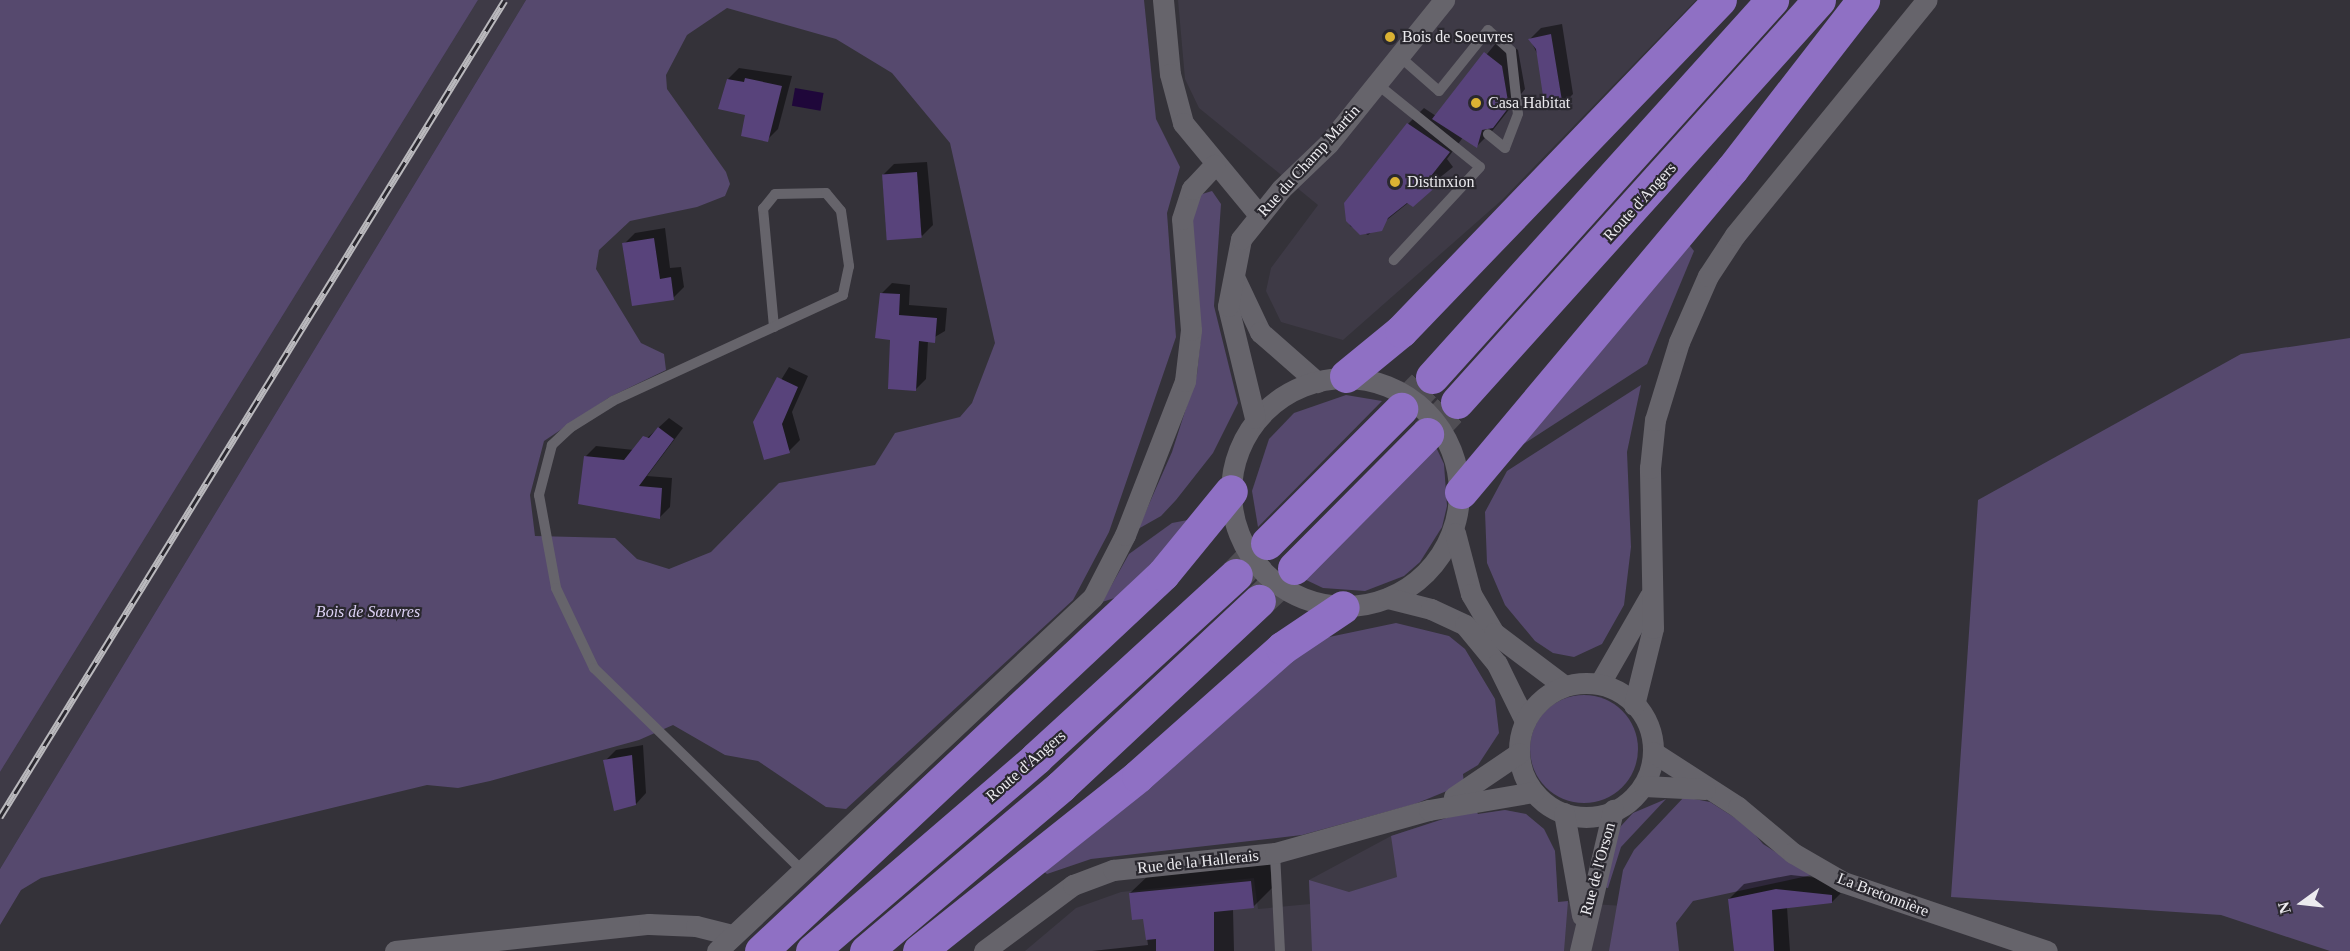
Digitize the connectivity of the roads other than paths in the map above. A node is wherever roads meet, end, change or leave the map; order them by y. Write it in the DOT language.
graph roads {
  1 [pos="1163,0"];
  2 [pos="1444,0"];
  3 [pos="1720,0"];
  4 [pos="1772,0"];
  5 [pos="1819,0"];
  6 [pos="1863,0"];
  7 [pos="1927,0"];
  8 [pos="1399,56"];
  9 [pos="1377,84"];
  10 [pos="1439,91"];
  11 [pos="1446,100"];
  12 [pos="1488,134"];
  13 [pos="1214,165"];
  14 [pos="1259,214"];
  15 [pos="1394,260"];
  16 [pos="1233,273"];
  17 [pos="774,327"];
  18 [pos="1432,377"];
  19 [pos="1332,379"];
  20 [pos="1457,402"];
  21 [pos="1401,409"];
  22 [pos="1255,418"];
  23 [pos="1427,434"];
  24 [pos="1231,491"];
  25 [pos="1461,492"];
  26 [pos="1455,533"];
  27 [pos="1267,543"];
  28 [pos="1293,568"];
  29 [pos="1236,575"];
  30 [pos="1654,587"];
  31 [pos="1388,598"];
  32 [pos="1259,601"];
  33 [pos="1343,607"];
  34 [pos="1600,683"];
  35 [pos="1563,685"];
  36 [pos="1634,705"];
  37 [pos="1525,721"];
  38 [pos="1653,752"];
  39 [pos="1519,753"];
  40 [pos="1644,786"];
  41 [pos="1706,789"];
  42 [pos="1533,792"];
  43 [pos="1429,810"];
  44 [pos="1613,810"];
  45 [pos="1564,813"];
  46 [pos="1275,853"];
  47 [pos="802,870"];
  48 [pos="1583,928"];
  49 [pos="733,935"];
  50 [pos="395,951"];
  51 [pos="717,951"];
  52 [pos="761,951"];
  53 [pos="812,951"];
  54 [pos="866,951"];
  55 [pos="920,951"];
  56 [pos="984,951"];
  57 [pos="1280,951"];
  58 [pos="1581,951"];
  59 [pos="2047,951"];
  1 -- 13 [label="street"];
  2 -- 8 [label="street, Rue du Champ Martin"];
  3 -- 19 [label="highway"];
  4 -- 18 [label="highway"];
  5 -- 20 [label="highway, Route d'Angers"];
  6 -- 25 [label="highway"];
  7 -- 30 [label="street"];
  8 -- 9 [label="street, Rue du Champ Martin"];
  8 -- 10 [label="lane"];
  9 -- 14 [label="street, Rue du Champ Martin"];
  9 -- 15 [label="lane"];
  10 -- 11 [label="lane"];
  10 -- 12 [label="lane"];
  13 -- 14 [label="street"];
  13 -- 47 [label="street"];
  14 -- 16 [label="street, Rue du Champ Martin"];
  16 -- 19 [label="street"];
  16 -- 22 [label="street, Rue du Champ Martin"];
  17 -- 17 [label="lane"];
  17 -- 47 [label="lane"];
  19 -- 22 [label="street"];
  19 -- 25 [label="street"];
  21 -- 27 [label="highway"];
  22 -- 24 [label="street"];
  23 -- 28 [label="highway"];
  24 -- 33 [label="street"];
  24 -- 52 [label="highway"];
  25 -- 26 [label="street"];
  26 -- 31 [label="street"];
  26 -- 35 [label="street"];
  29 -- 53 [label="highway, Route d'Angers"];
  30 -- 34 [label="street"];
  30 -- 36 [label="street"];
  31 -- 33 [label="street"];
  31 -- 37 [label="street"];
  32 -- 54 [label="highway"];
  33 -- 55 [label="highway"];
  34 -- 35 [label="street"];
  34 -- 36 [label="street"];
  35 -- 37 [label="street"];
  36 -- 38 [label="street"];
  37 -- 39 [label="street"];
  38 -- 40 [label="street"];
  38 -- 41 [label="street, La Bretonnière"];
  39 -- 42 [label="street"];
  39 -- 43 [label="street, Rue de la Hallerais"];
  40 -- 41 [label="street"];
  40 -- 44 [label="street"];
  41 -- 59 [label="street, La Bretonnière"];
  42 -- 43 [label="street, Rue de la Hallerais"];
  42 -- 45 [label="street"];
  43 -- 46 [label="street, Rue de la Hallerais"];
  44 -- 45 [label="street"];
  44 -- 48 [label="street, Rue de l'Orson"];
  45 -- 48 [label="street, Rue de l'Orson"];
  46 -- 56 [label="street, Rue de la Hallerais"];
  46 -- 57 [label="lane"];
  47 -- 49 [label="street"];
  48 -- 58 [label="street, Rue de l'Orson"];
  49 -- 50 [label="street"];
  49 -- 51 [label="street"];
}
